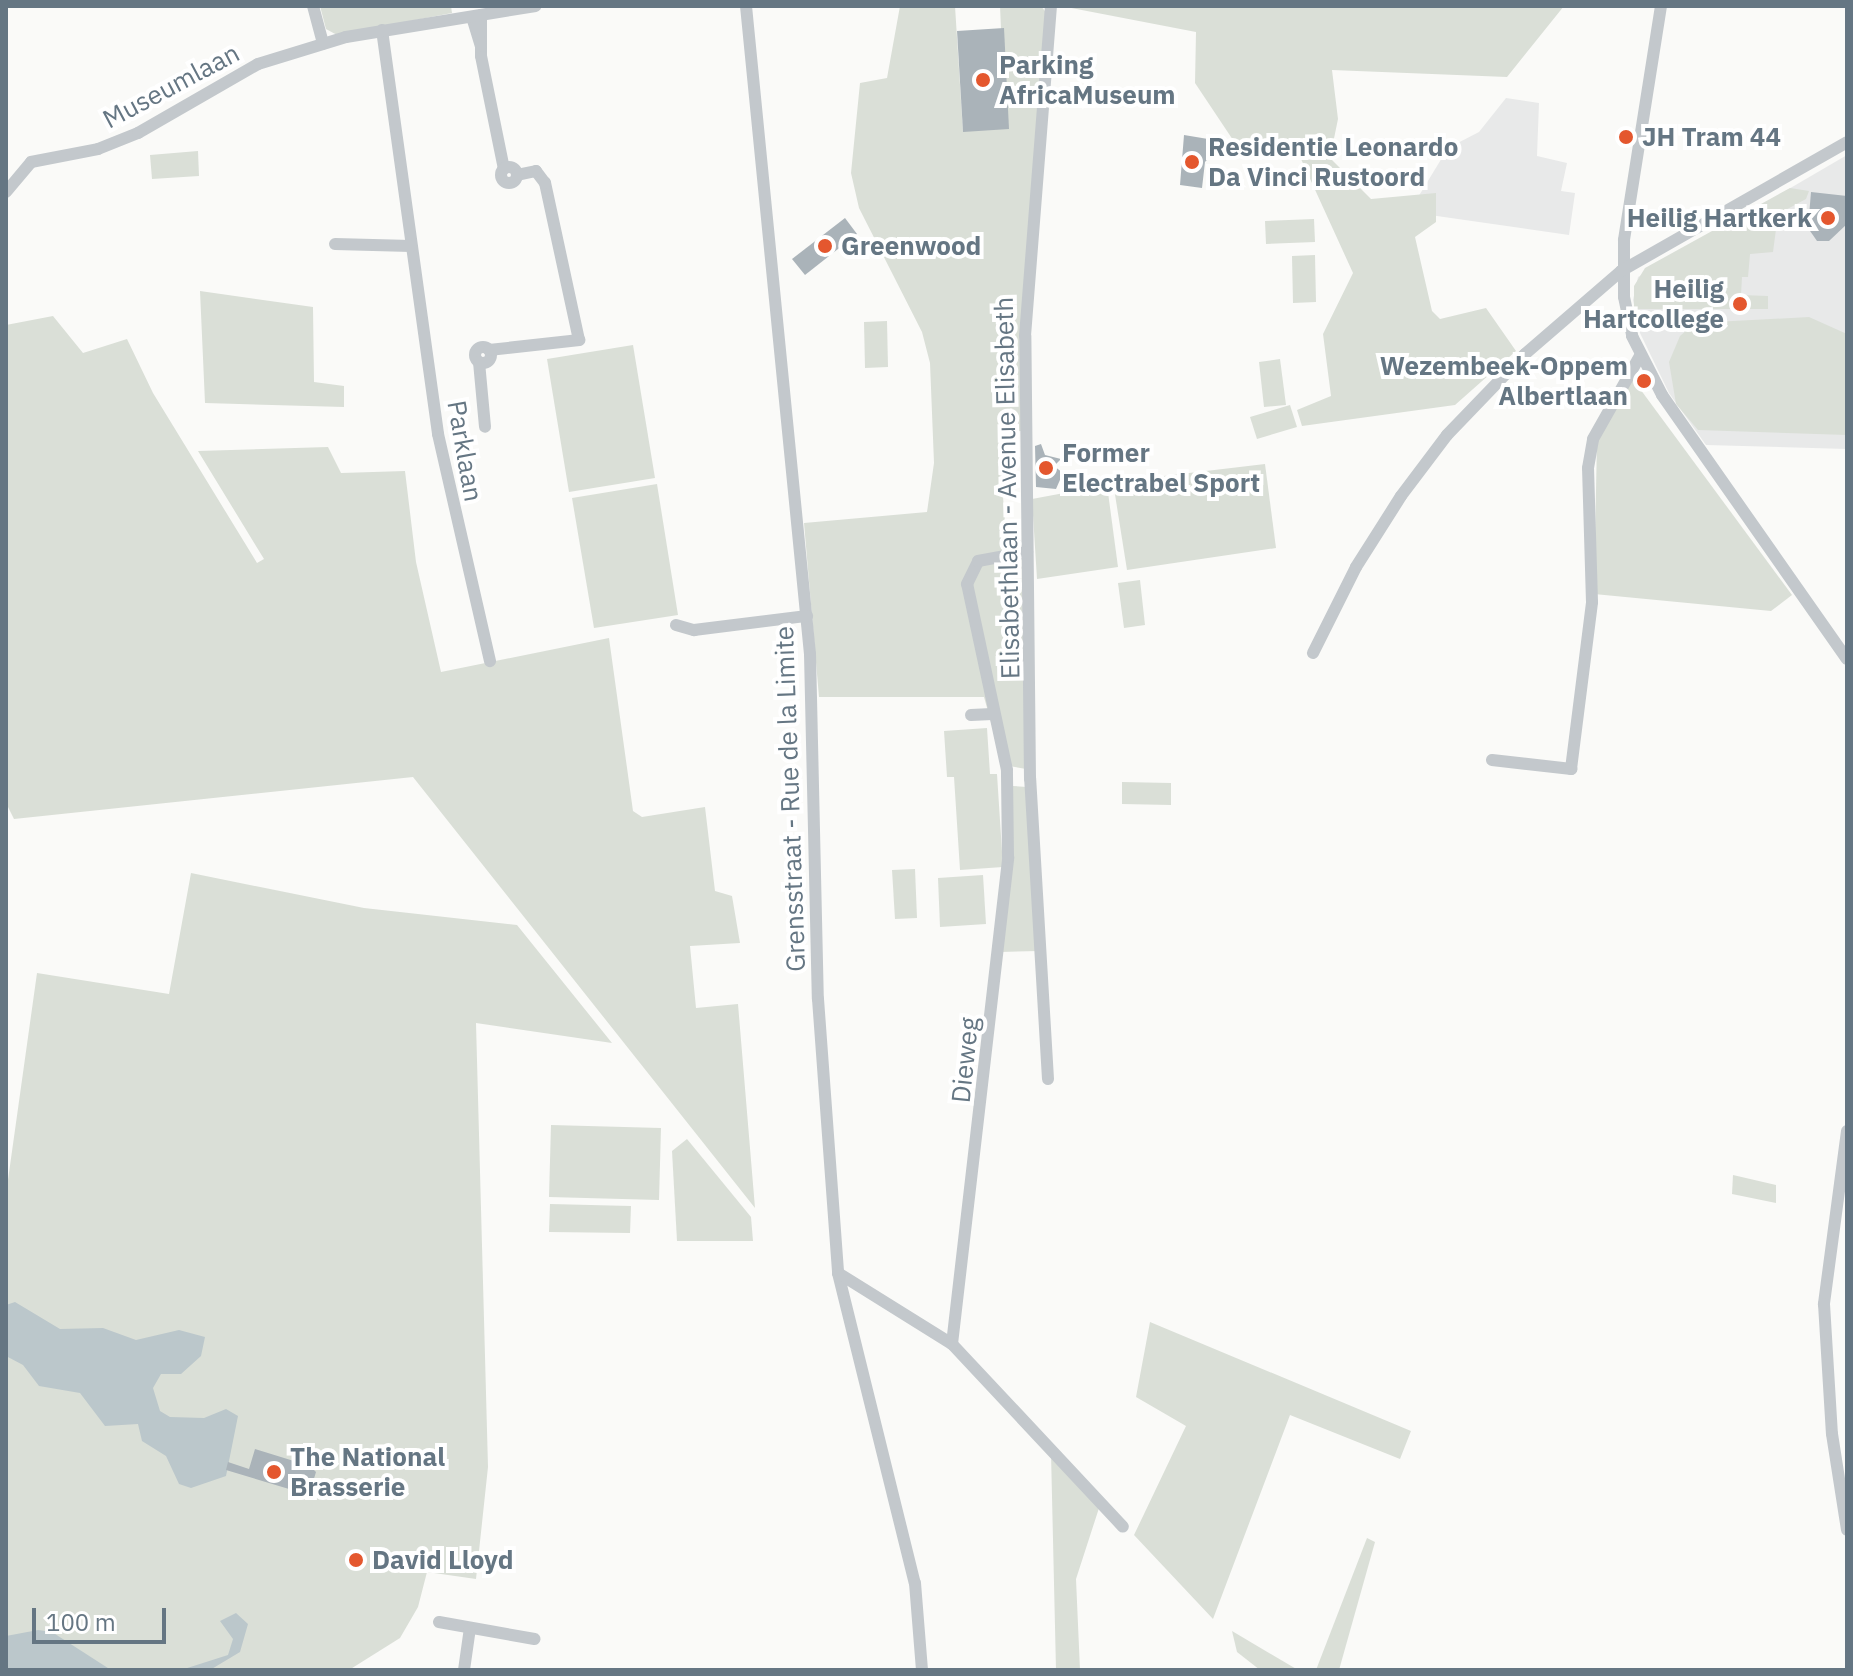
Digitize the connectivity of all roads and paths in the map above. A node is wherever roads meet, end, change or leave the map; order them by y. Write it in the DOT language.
graph roads {
  1 [pos="313,6"];
  2 [pos="535,6"];
  3 [pos="746,6"];
  4 [pos="1051,6"];
  5 [pos="1661,6"];
  6 [pos="476,16"];
  7 [pos="382,30"];
  8 [pos="323,44"];
  9 [pos="1847,142"];
  10 [pos="6,192"];
  11 [pos="335,244"];
  12 [pos="411,246"];
  13 [pos="1621,271"];
  14 [pos="1640,356"];
  15 [pos="485,427"];
  16 [pos="1027,552"];
  17 [pos="807,616"];
  18 [pos="676,625"];
  19 [pos="1313,653"];
  20 [pos="1847,659"];
  21 [pos="490,661"];
  22 [pos="992,714"];
  23 [pos="971,715"];
  24 [pos="1492,760"];
  25 [pos="1008,779"];
  26 [pos="1030,779"];
  27 [pos="1048,1079"];
  28 [pos="1847,1131"];
  29 [pos="838,1273"];
  30 [pos="952,1344"];
  31 [pos="1841,1450"];
  32 [pos="1123,1527"];
  33 [pos="1847,1530"];
  34 [pos="439,1622"];
  35 [pos="470,1628"];
  36 [pos="534,1639"];
  37 [pos="464,1670"];
  38 [pos="922,1670"];
  1 -- 8 [label="street"];
  2 -- 6 [label="street, Museumlaan"];
  3 -- 17 [label="street, Grensstraat - Rue de la Limite"];
  4 -- 16 [label="street, Elisabethlaan - Avenue Elisabeth"];
  5 -- 13 [label="street"];
  6 -- 7 [label="street, Museumlaan"];
  6 -- 15 [label="street"];
  7 -- 8 [label="street, Museumlaan"];
  7 -- 12 [label="street, Parklaan"];
  8 -- 10 [label="street, Museumlaan"];
  9 -- 13 [label="street"];
  11 -- 12 [label="street"];
  12 -- 21 [label="street, Parklaan"];
  13 -- 14 [label="street"];
  13 -- 19 [label="street"];
  14 -- 20 [label="street"];
  14 -- 24 [label="street"];
  16 -- 22 [label="street, Dieweg"];
  16 -- 26 [label="street, Elisabethlaan - Avenue Elisabeth"];
  17 -- 18 [label="street"];
  17 -- 29 [label="street, Grensstraat - Rue de la Limite"];
  22 -- 23 [label="street"];
  22 -- 25 [label="street, Dieweg"];
  25 -- 26 [label="street"];
  25 -- 30 [label="street, Dieweg"];
  26 -- 27 [label="street, Elisabethlaan - Avenue Elisabeth"];
  28 -- 31 [label="street"];
  29 -- 30 [label="street"];
  29 -- 38 [label="street, Grensstraat - Rue de la Limite"];
  30 -- 32 [label="street"];
  31 -- 33 [label="street"];
  34 -- 35 [label="street"];
  35 -- 36 [label="street"];
  35 -- 37 [label="street"];
}
